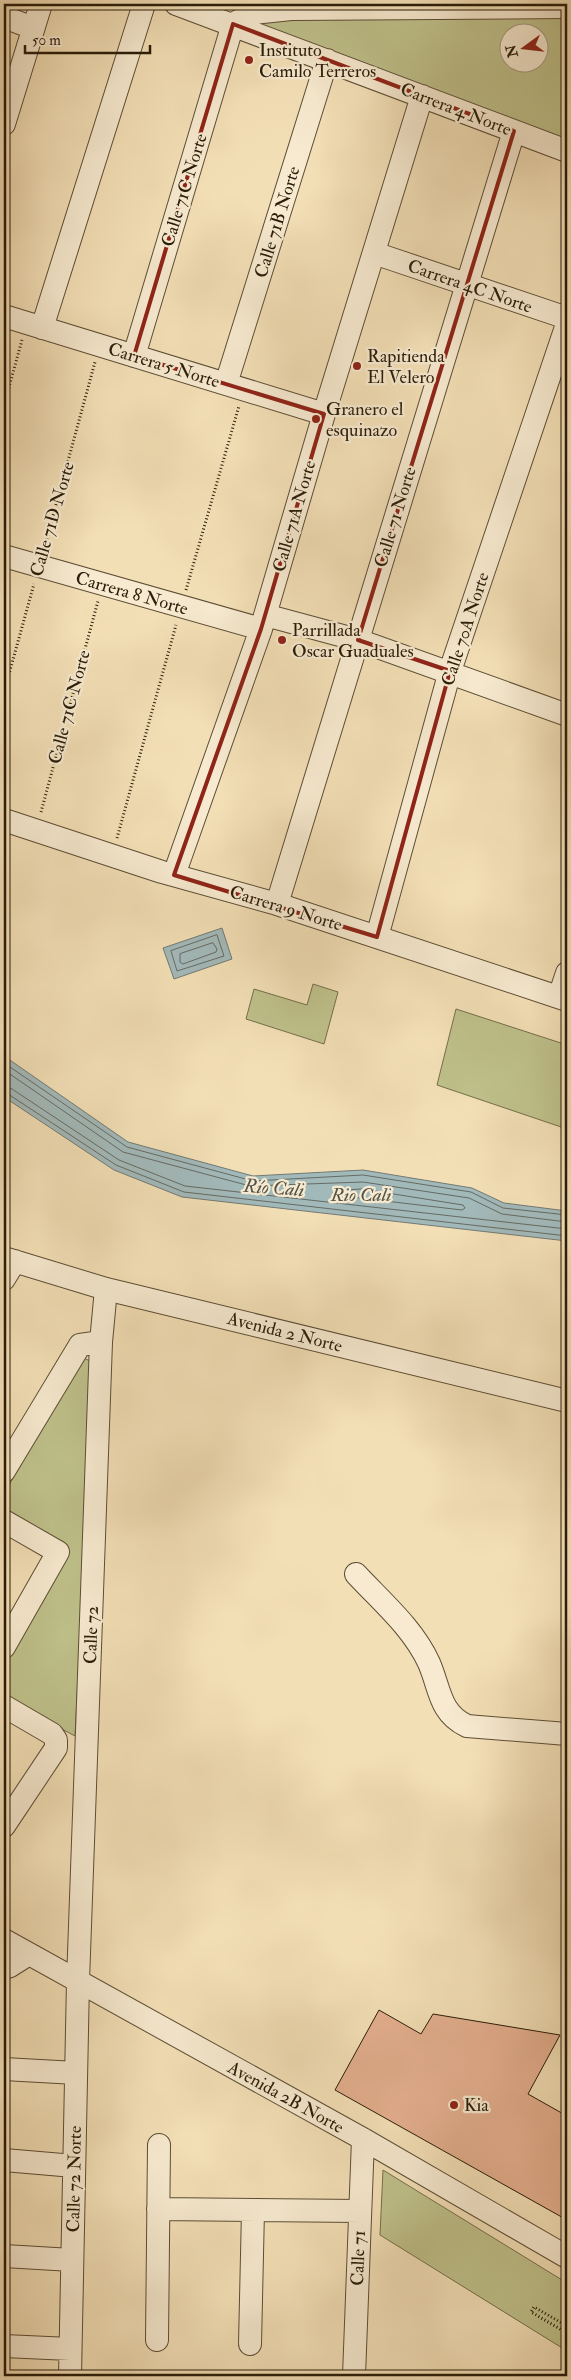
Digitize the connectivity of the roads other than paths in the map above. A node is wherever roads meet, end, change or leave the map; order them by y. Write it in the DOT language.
graph roads {
  1 [pos="40,4"];
  2 [pos="144,4"];
  3 [pos="176,4"];
  4 [pos="567,7"];
  5 [pos="276,12"];
  6 [pos="4,17"];
  7 [pos="233,24"];
  8 [pos="33,28"];
  9 [pos="268,37"];
  10 [pos="327,60"];
  11 [pos="422,96"];
  12 [pos="4,124"];
  13 [pos="514,131"];
  14 [pos="567,151"];
  15 [pos="374,253"];
  16 [pos="467,284"];
  17 [pos="4,316"];
  18 [pos="567,318"];
  19 [pos="567,324"];
  20 [pos="35,326"];
  21 [pos="134,356"];
  22 [pos="226,384"];
  23 [pos="324,414"];
  24 [pos="4,556"];
  25 [pos="263,622"];
  26 [pos="358,640"];
  27 [pos="450,671"];
  28 [pos="567,715"];
  29 [pos="4,820"];
  30 [pos="174,875"];
  31 [pos="277,904"];
  32 [pos="377,937"];
  33 [pos="567,973"];
  34 [pos="563,999"];
  35 [pos="7,1266"];
  36 [pos="106,1288"];
  37 [pos="101,1342"];
  38 [pos="567,1401"];
  39 [pos="4,1471"];
  40 [pos="4,1521"];
  41 [pos="356,1574"];
  42 [pos="4,1647"];
  43 [pos="4,1706"];
  44 [pos="567,1734"];
  45 [pos="4,1826"];
  46 [pos="4,1940"];
  47 [pos="29,1954"];
  48 [pos="4,1968"];
  49 [pos="78,1982"];
  50 [pos="4,2069"];
  51 [pos="76,2073"];
  52 [pos="362,2139"];
  53 [pos="158,2145"];
  54 [pos="4,2160"];
  55 [pos="74,2166"];
  56 [pos="158,2209"];
  57 [pos="252,2210"];
  58 [pos="360,2211"];
  59 [pos="4,2256"];
  60 [pos="567,2257"];
  61 [pos="72,2260"];
  62 [pos="157,2340"];
  63 [pos="250,2344"];
  64 [pos="4,2346"];
  65 [pos="70,2350"];
  66 [pos="70,2376"];
  67 [pos="354,2376"];
  1 -- 8 [label="street"];
  2 -- 20 [label="street"];
  3 -- 7 [label="street, Carrera 4 Norte"];
  4 -- 5 [label="street"];
  5 -- 7 [label="street"];
  5 -- 9 [label="street"];
  6 -- 8 [label="street"];
  7 -- 9 [label="street, Carrera 4 Norte"];
  7 -- 21 [label="street, Calle 71C Norte"];
  8 -- 12 [label="street"];
  9 -- 10 [label="street, Carrera 4 Norte"];
  10 -- 11 [label="street, Carrera 4 Norte"];
  10 -- 22 [label="street, Calle 71B Norte"];
  11 -- 13 [label="street, Carrera 4 Norte"];
  11 -- 15 [label="street, Calle 71A Norte"];
  13 -- 14 [label="street, Carrera 4 Norte"];
  13 -- 16 [label="street, Calle 71 Norte"];
  15 -- 16 [label="street, Carrera 4C Norte"];
  15 -- 23 [label="street, Calle 71A Norte"];
  16 -- 18 [label="street, Carrera 4C Norte"];
  16 -- 26 [label="street, Calle 71 Norte"];
  17 -- 20 [label="street, Carrera 5 Norte"];
  19 -- 27 [label="street, Calle 70A Norte"];
  20 -- 21 [label="street, Carrera 5 Norte"];
  21 -- 22 [label="street, Carrera 5 Norte"];
  22 -- 23 [label="street, Carrera 5 Norte"];
  23 -- 25 [label="street, Calle 71A Norte"];
  24 -- 25 [label="street, Carrera 8 Norte"];
  25 -- 26 [label="street, Carrera 8 Norte"];
  25 -- 30 [label="street, Calle 71A Norte"];
  26 -- 27 [label="street, Carrera 8 Norte"];
  26 -- 31 [label="street, Calle 71 Norte"];
  27 -- 28 [label="street, Carrera 8 Norte"];
  27 -- 32 [label="street, Calle 70A Norte"];
  29 -- 30 [label="street, Carrera 9 Norte"];
  30 -- 31 [label="street, Carrera 9 Norte"];
  31 -- 32 [label="street, Carrera 9 Norte"];
  32 -- 34 [label="street, Carrera 9 Norte"];
  33 -- 34 [label="street"];
  35 -- 36 [label="street, Avenida 2 Norte"];
  36 -- 37 [label="street, Calle 72"];
  36 -- 38 [label="street, Avenida 2 Norte"];
  37 -- 39 [label="street"];
  37 -- 49 [label="street, Calle 72"];
  40 -- 42 [label="street"];
  41 -- 44 [label="street"];
  43 -- 45 [label="street"];
  46 -- 47 [label="street, Avenida 2B Norte"];
  47 -- 48 [label="street"];
  47 -- 49 [label="street, Avenida 2B Norte"];
  49 -- 51 [label="street, Calle 72 Norte"];
  49 -- 52 [label="street, Avenida 2B Norte"];
  50 -- 51 [label="street"];
  51 -- 55 [label="street, Calle 72 Norte"];
  52 -- 58 [label="street, Calle 71"];
  52 -- 60 [label="street, Avenida 2B Norte"];
  53 -- 56 [label="street"];
  54 -- 55 [label="street"];
  55 -- 61 [label="street, Calle 72 Norte"];
  56 -- 57 [label="street"];
  56 -- 62 [label="street"];
  57 -- 58 [label="street"];
  57 -- 63 [label="street"];
  58 -- 67 [label="street, Calle 71"];
  59 -- 61 [label="street"];
  61 -- 65 [label="street, Calle 72 Norte"];
  64 -- 65 [label="street"];
  65 -- 66 [label="street, Calle 72 Norte"];
}
